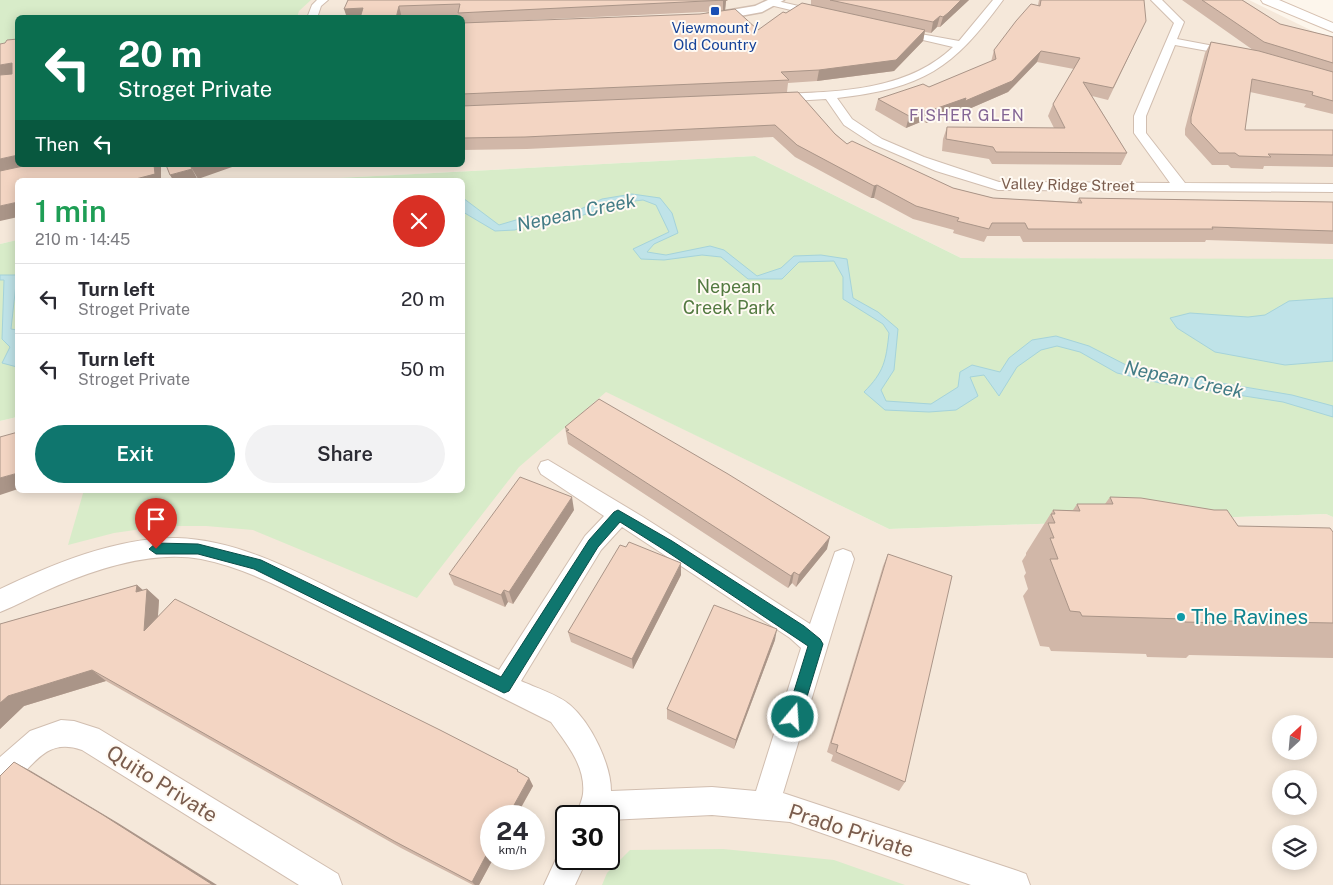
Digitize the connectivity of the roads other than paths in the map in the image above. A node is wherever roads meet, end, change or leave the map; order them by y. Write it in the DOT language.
graph roads {
  1 [pos="323,0"];
  2 [pos="998,0"];
  3 [pos="1156,0"];
  4 [pos="1268,0"];
  5 [pos="1291,0"];
  6 [pos="776,2"];
  7 [pos="313,15"];
  8 [pos="829,16"];
  9 [pos="1333,18"];
  10 [pos="692,19"];
  11 [pos="885,28"];
  12 [pos="1333,28"];
  13 [pos="1172,41"];
  14 [pos="961,45"];
  15 [pos="1245,55"];
  16 [pos="830,96"];
  17 [pos="761,99"];
  18 [pos="1180,186"];
  19 [pos="1333,188"];
  20 [pos="548,468"];
  21 [pos="618,515"];
  22 [pos="843,559"];
  23 [pos="0,601"];
  24 [pos="816,644"];
  25 [pos="504,686"];
  26 [pos="0,776"];
  27 [pos="593,805"];
  28 [pos="765,806"];
  29 [pos="620,809"];
  30 [pos="566,870"];
  31 [pos="327,885"];
  32 [pos="559,885"];
  33 [pos="1015,885"];
  1 -- 7 [label="street"];
  2 -- 14 [label="street"];
  3 -- 13 [label="street"];
  4 -- 12 [label="main road"];
  5 -- 9 [label="main road"];
  6 -- 8 [label="street"];
  6 -- 10 [label="street"];
  11 -- 14 [label="street"];
  13 -- 15 [label="street"];
  13 -- 18 [label="street"];
  14 -- 16 [label="street"];
  16 -- 17 [label="street"];
  16 -- 18 [label="street, Valley Ridge Street"];
  18 -- 19 [label="street, Valley Ridge Street"];
  20 -- 21 [label="street"];
  21 -- 24 [label="street"];
  21 -- 25 [label="street"];
  22 -- 24 [label="street"];
  23 -- 25 [label="street"];
  24 -- 28 [label="street"];
  25 -- 27 [label="street"];
  26 -- 31 [label="street, Quito Private"];
  28 -- 29 [label="street, Prado Private"];
  28 -- 33 [label="street, Prado Private"];
  30 -- 32 [label="street"];
}
